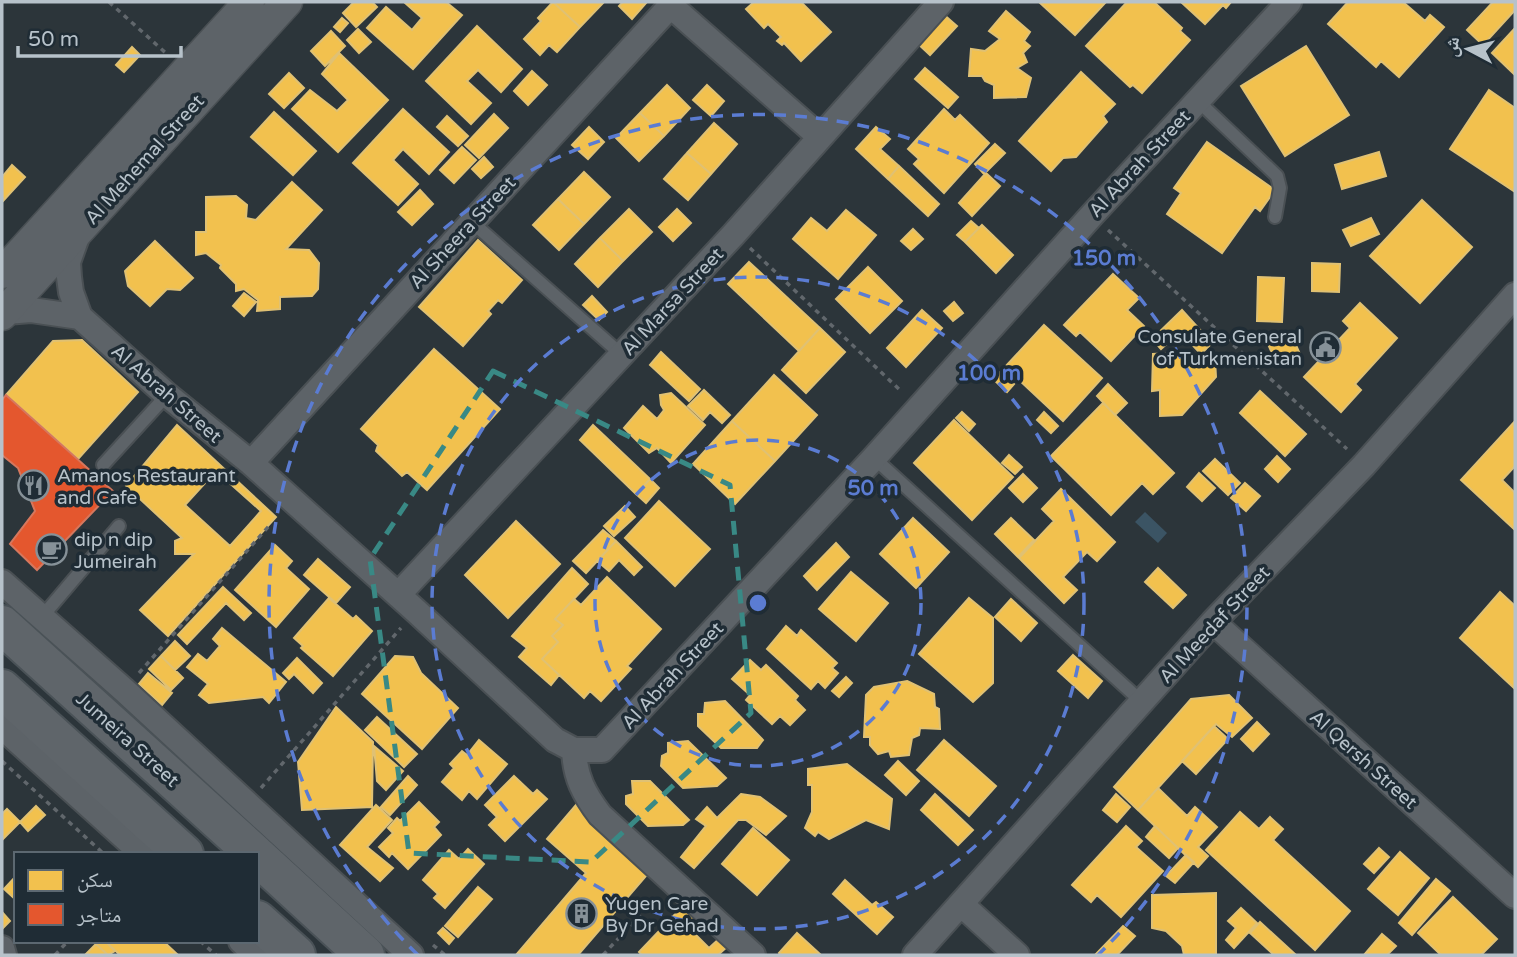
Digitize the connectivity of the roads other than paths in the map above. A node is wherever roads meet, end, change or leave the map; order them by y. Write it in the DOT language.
graph roads {
  1 [pos="249,2"];
  2 [pos="287,2"];
  3 [pos="942,2"];
  4 [pos="1289,2"];
  5 [pos="672,4"];
  6 [pos="1198,101"];
  7 [pos="820,137"];
  8 [pos="1275,217"];
  9 [pos="472,222"];
  10 [pos="80,229"];
  11 [pos="2,274"];
  12 [pos="1515,295"];
  13 [pos="4,314"];
  14 [pos="80,317"];
  15 [pos="622,355"];
  16 [pos="167,395"];
  17 [pos="874,458"];
  18 [pos="251,463"];
  19 [pos="103,465"];
  20 [pos="119,526"];
  21 [pos="2,582"];
  22 [pos="407,603"];
  23 [pos="1213,622"];
  24 [pos="17,633"];
  25 [pos="2,690"];
  26 [pos="1142,702"];
  27 [pos="2,726"];
  28 [pos="574,750"];
  29 [pos="263,848"];
  30 [pos="141,852"];
  31 [pos="182,852"];
  32 [pos="1515,896"];
  33 [pos="962,905"];
  34 [pos="259,922"];
  35 [pos="243,943"];
  36 [pos="2,948"];
  37 [pos="4,955"];
  38 [pos="256,955"];
  39 [pos="296,955"];
  40 [pos="365,955"];
  41 [pos="411,955"];
  42 [pos="753,955"];
  43 [pos="915,955"];
  44 [pos="1017,955"];
  1 -- 11 [label="street, Al Mehemal Street"];
  2 -- 10 [label="street, Al Mehemal Street"];
  3 -- 7 [label="street, Al Marsa Street"];
  4 -- 6 [label="street, Al Abrah Street"];
  5 -- 7 [label="street"];
  5 -- 9 [label="street, Al Sheera Street"];
  6 -- 8 [label="lane"];
  6 -- 17 [label="street, Al Abrah Street"];
  7 -- 15 [label="street, Al Marsa Street"];
  9 -- 15 [label="lane"];
  9 -- 18 [label="street, Al Sheera Street"];
  10 -- 13 [label="street, Al Mehemal Street"];
  10 -- 14 [label="street"];
  12 -- 23 [label="street, Al Meedaf Street"];
  13 -- 14 [label="street"];
  14 -- 16 [label="street, Al Abrah Street"];
  15 -- 22 [label="street, Al Marsa Street"];
  16 -- 18 [label="street, Al Abrah Street"];
  16 -- 19 [label="lane"];
  17 -- 26 [label="lane"];
  17 -- 28 [label="street, Al Abrah Street"];
  18 -- 22 [label="street, Al Abrah Street"];
  20 -- 24 [label="lane"];
  21 -- 24 [label="street"];
  22 -- 28 [label="street, Al Abrah Street"];
  23 -- 26 [label="street, Al Meedaf Street"];
  23 -- 32 [label="street, Al Qersh Street"];
  24 -- 29 [label="main road, Jumeira Street"];
  24 -- 29 [label="street"];
  25 -- 31 [label="main road"];
  26 -- 33 [label="street, Al Meedaf Street"];
  27 -- 30 [label="street"];
  28 -- 42 [label="street"];
  29 -- 40 [label="main road, Jumeira Street"];
  29 -- 41 [label="street"];
  33 -- 43 [label="street, Al Meedaf Street"];
  33 -- 44 [label="street"];
  34 -- 39 [label="main road"];
  35 -- 38 [label="street"];
  36 -- 37 [label="street"];
}
